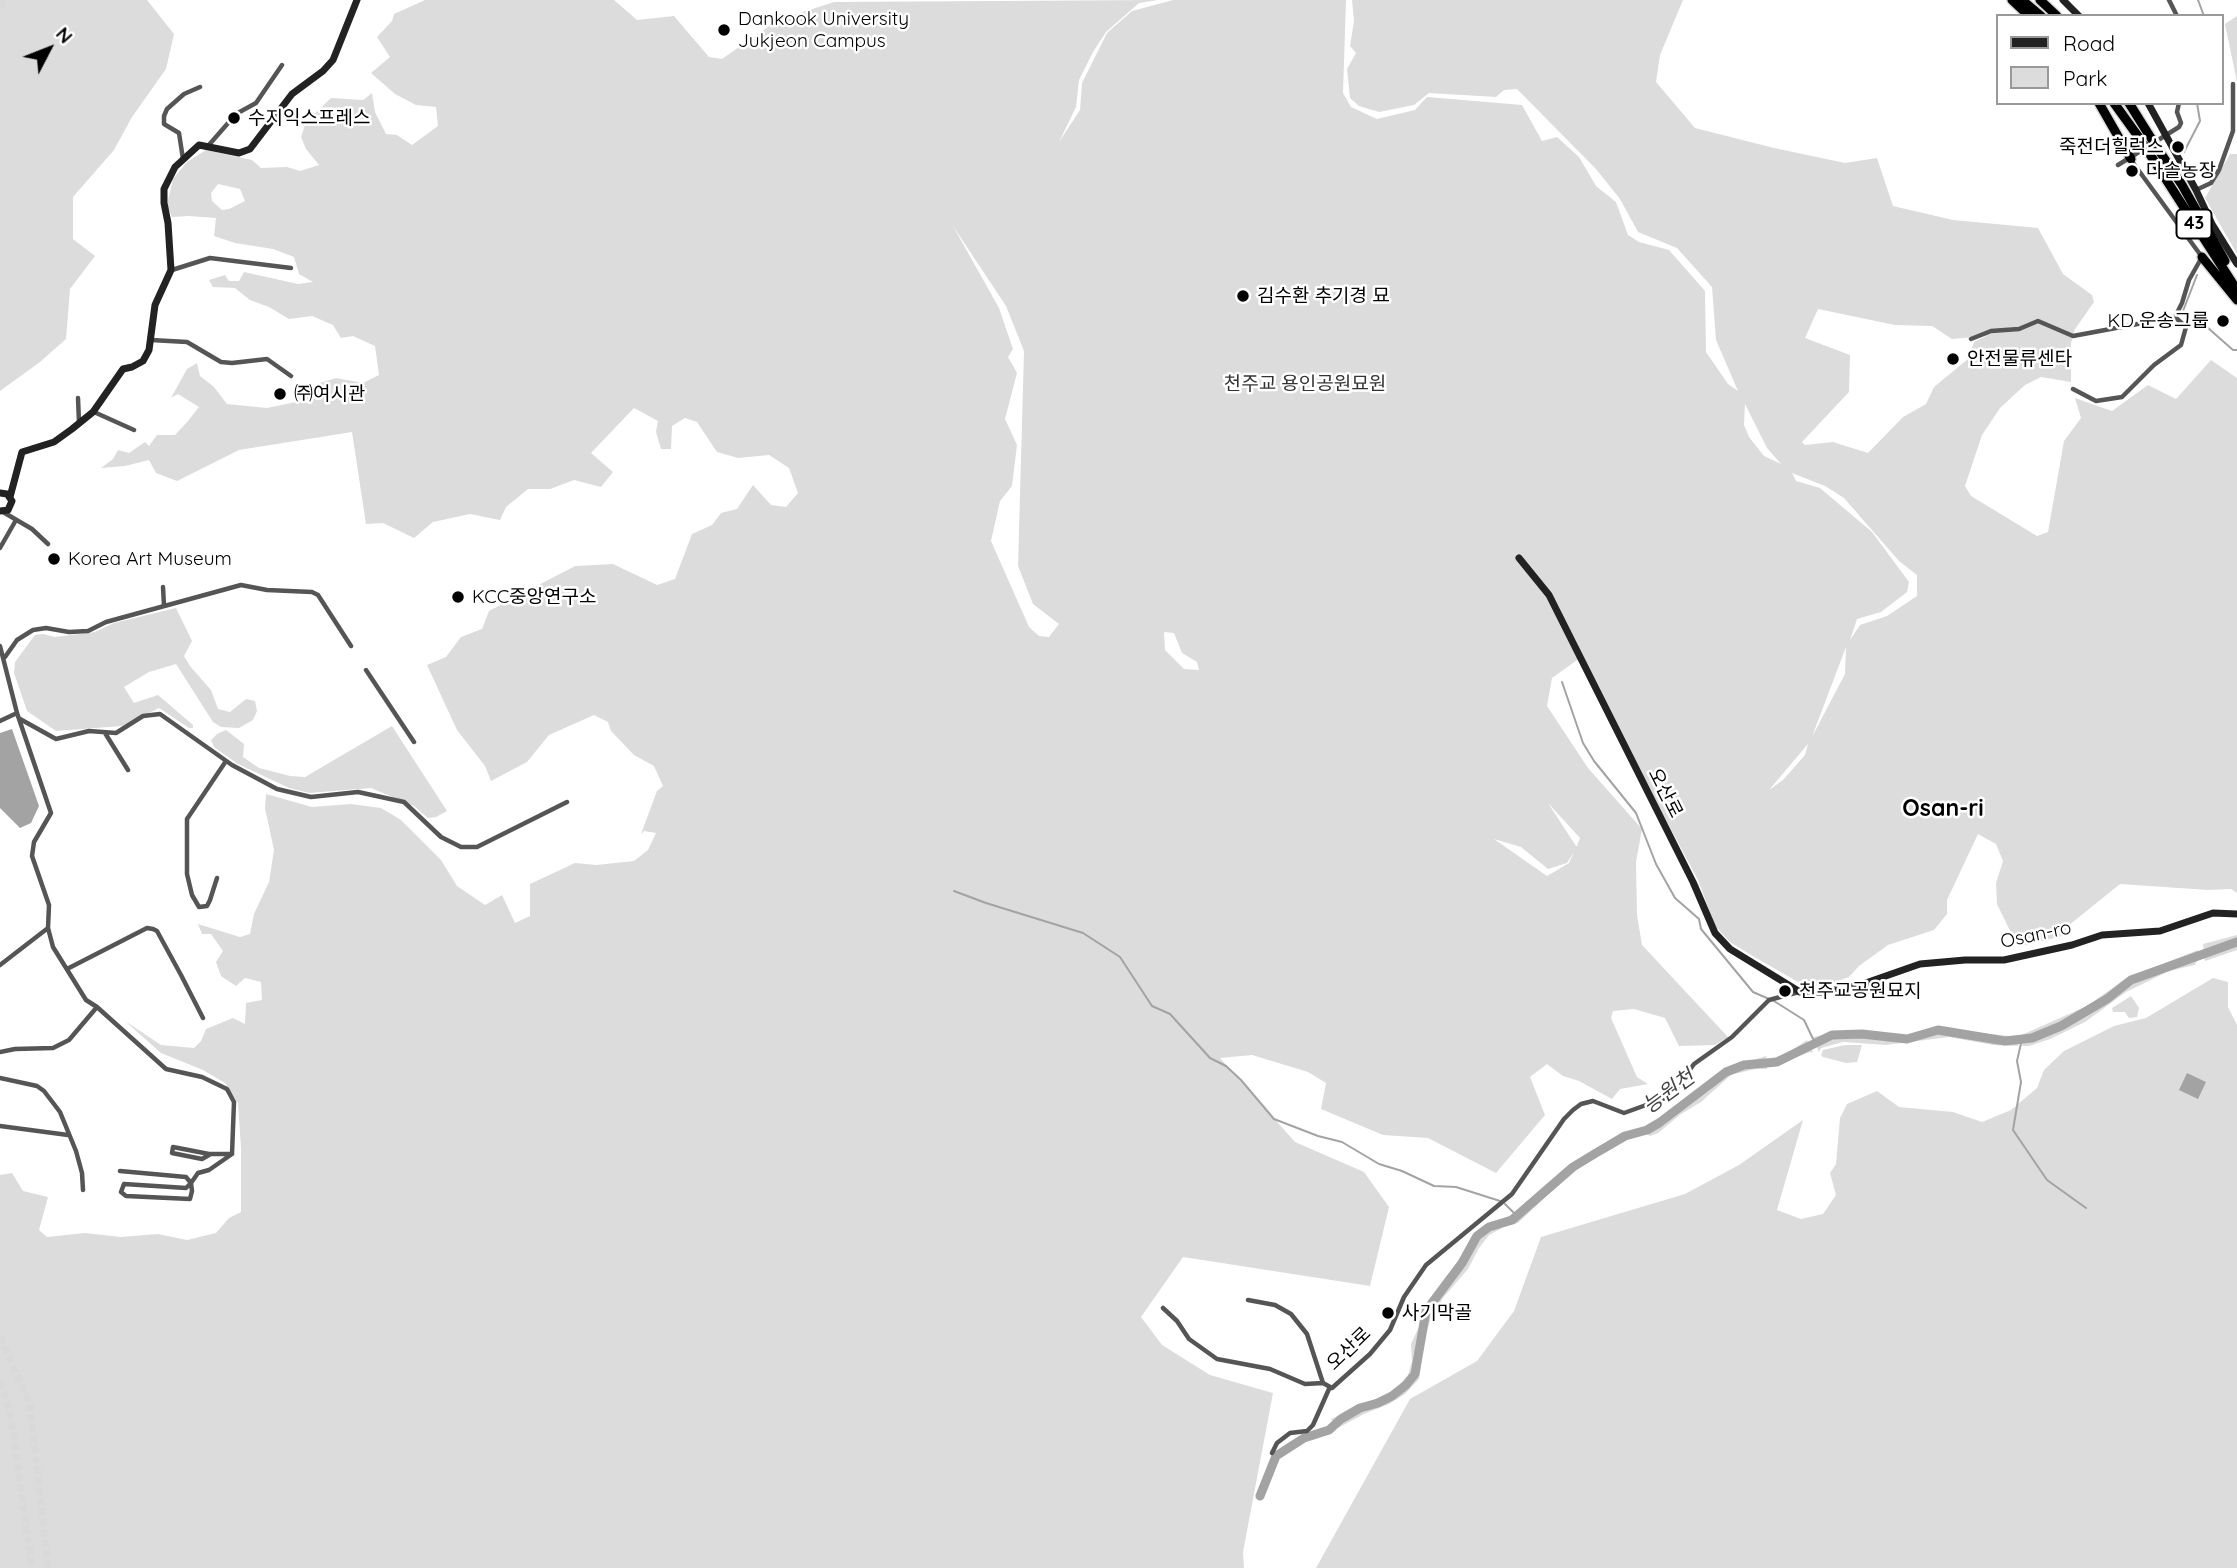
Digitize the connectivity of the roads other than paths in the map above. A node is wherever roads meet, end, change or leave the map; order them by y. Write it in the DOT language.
graph roads {
  1 [pos="357,0"];
  2 [pos="2012,0"];
  3 [pos="2022,0"];
  4 [pos="2040,0"];
  5 [pos="2063,0"];
  6 [pos="2027,14"];
  7 [pos="2039,14"];
  8 [pos="2055,14"];
  9 [pos="2077,14"];
  10 [pos="282,65"];
  11 [pos="2233,84"];
  12 [pos="200,87"];
  13 [pos="2100,105"];
  14 [pos="2116,105"];
  15 [pos="2130,105"];
  16 [pos="2149,105"];
  17 [pos="2179,105"];
  18 [pos="2166,136"];
  19 [pos="2145,137"];
  20 [pos="207,147"];
  21 [pos="2156,154"];
  22 [pos="183,159"];
  23 [pos="2131,159"];
  24 [pos="2118,165"];
  25 [pos="2196,190"];
  26 [pos="2214,244"];
  27 [pos="2229,253"];
  28 [pos="2202,257"];
  29 [pos="2237,264"];
  30 [pos="291,268"];
  31 [pos="171,270"];
  32 [pos="2237,281"];
  33 [pos="2237,290"];
  34 [pos="2237,300"];
  35 [pos="2175,317"];
  36 [pos="1971,339"];
  37 [pos="151,340"];
  38 [pos="291,376"];
  39 [pos="2073,389"];
  40 [pos="78,398"];
  41 [pos="93,412"];
  42 [pos="79,423"];
  43 [pos="134,430"];
  44 [pos="0,493"];
  45 [pos="10,497"];
  46 [pos="1,511"];
  47 [pos="16,520"];
  48 [pos="48,544"];
  49 [pos="0,548"];
  50 [pos="1519,558"];
  51 [pos="163,587"];
  52 [pos="164,606"];
  53 [pos="0,646"];
  54 [pos="351,646"];
  55 [pos="4,657"];
  56 [pos="3,669"];
  57 [pos="366,670"];
  58 [pos="17,713"];
  59 [pos="19,719"];
  60 [pos="0,721"];
  61 [pos="104,732"];
  62 [pos="414,742"];
  63 [pos="226,761"];
  64 [pos="128,770"];
  65 [pos="567,802"];
  66 [pos="217,878"];
  67 [pos="2237,914"];
  68 [pos="48,928"];
  69 [pos="0,965"];
  70 [pos="67,969"];
  71 [pos="1800,992"];
  72 [pos="97,1006"];
  73 [pos="203,1018"];
  74 [pos="0,1052"];
  75 [pos="0,1078"];
  76 [pos="0,1126"];
  77 [pos="68,1135"];
  78 [pos="209,1154"];
  79 [pos="232,1154"];
  80 [pos="120,1171"];
  81 [pos="191,1183"];
  82 [pos="83,1190"];
  83 [pos="1248,1300"];
  84 [pos="1163,1308"];
  85 [pos="1323,1383"];
  86 [pos="1329,1389"];
  87 [pos="1272,1453"];
  1 -- 20 [label="street"];
  2 -- 6 [label="highway"];
  3 -- 7 [label="highway"];
  4 -- 8 [label="highway"];
  5 -- 9 [label="street"];
  10 -- 20 [label="street"];
  11 -- 25 [label="street"];
  12 -- 22 [label="street"];
  13 -- 23 [label="highway"];
  14 -- 19 [label="highway, 43"];
  15 -- 19 [label="highway, 43"];
  16 -- 18 [label="street"];
  17 -- 18 [label="street"];
  18 -- 23 [label="street"];
  18 -- 25 [label="street"];
  19 -- 21 [label="highway, 43, bridge"];
  20 -- 22 [label="street"];
  21 -- 26 [label="highway, 43"];
  21 -- 33 [label="highway, 43"];
  22 -- 31 [label="street"];
  23 -- 24 [label="street"];
  23 -- 28 [label="street"];
  25 -- 27 [label="street"];
  26 -- 27 [label="highway"];
  26 -- 32 [label="highway, 43"];
  27 -- 29 [label="street"];
  28 -- 34 [label="highway"];
  28 -- 35 [label="street"];
  30 -- 31 [label="street"];
  31 -- 37 [label="street"];
  35 -- 36 [label="street"];
  35 -- 39 [label="street"];
  37 -- 38 [label="street"];
  37 -- 41 [label="street"];
  40 -- 42 [label="street"];
  41 -- 42 [label="street"];
  41 -- 43 [label="street"];
  42 -- 45 [label="street"];
  44 -- 45 [label="street"];
  45 -- 46 [label="street"];
  46 -- 47 [label="street"];
  47 -- 48 [label="street"];
  47 -- 49 [label="street"];
  50 -- 71 [label="street, 오산로"];
  51 -- 52 [label="street"];
  52 -- 54 [label="street"];
  52 -- 55 [label="street"];
  53 -- 55 [label="street"];
  55 -- 56 [label="street"];
  56 -- 58 [label="street"];
  57 -- 62 [label="street"];
  58 -- 59 [label="street"];
  58 -- 60 [label="street"];
  59 -- 61 [label="street"];
  59 -- 68 [label="street"];
  61 -- 63 [label="street"];
  61 -- 64 [label="street"];
  63 -- 65 [label="street"];
  63 -- 66 [label="street"];
  67 -- 71 [label="street, Osan-ro"];
  68 -- 69 [label="street"];
  68 -- 70 [label="street"];
  70 -- 72 [label="street"];
  70 -- 73 [label="street"];
  71 -- 86 [label="street, 오산로"];
  72 -- 74 [label="street"];
  72 -- 79 [label="street"];
  75 -- 77 [label="street"];
  76 -- 77 [label="street"];
  77 -- 82 [label="street"];
  78 -- 78 [label="street"];
  78 -- 79 [label="street"];
  79 -- 81 [label="street"];
  80 -- 81 [label="street"];
  81 -- 81 [label="street"];
  83 -- 85 [label="street, 오산로"];
  84 -- 85 [label="street"];
  85 -- 86 [label="street, 오산로"];
  86 -- 87 [label="street, 오산로"];
}
